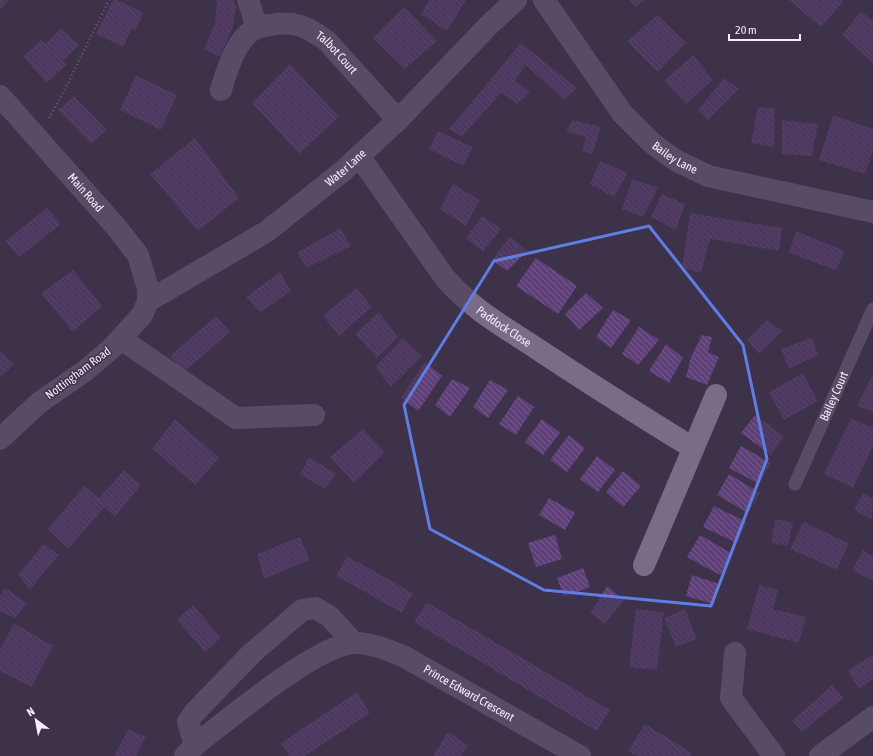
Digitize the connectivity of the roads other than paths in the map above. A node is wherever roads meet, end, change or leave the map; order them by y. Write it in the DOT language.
graph roads {
  1 [pos="248,0"];
  2 [pos="516,0"];
  3 [pos="544,0"];
  4 [pos="257,27"];
  5 [pos="221,90"];
  6 [pos="0,96"];
  7 [pos="398,120"];
  8 [pos="359,156"];
  9 [pos="873,212"];
  10 [pos="148,301"];
  11 [pos="873,309"];
  12 [pos="121,339"];
  13 [pos="716,395"];
  14 [pos="314,415"];
  15 [pos="0,439"];
  16 [pos="693,448"];
  17 [pos="795,484"];
  18 [pos="644,565"];
  19 [pos="354,643"];
  20 [pos="735,653"];
  21 [pos="873,717"];
  22 [pos="190,750"];
  23 [pos="580,756"];
  24 [pos="774,756"];
  25 [pos="820,756"];
  1 -- 4 [label="street"];
  2 -- 7 [label="street, Water Lane"];
  3 -- 9 [label="street, Bailey Lane"];
  4 -- 5 [label="street"];
  4 -- 7 [label="street, Talbot Court"];
  6 -- 10 [label="street, Main Road"];
  7 -- 8 [label="street, Water Lane"];
  8 -- 10 [label="street, Water Lane"];
  8 -- 16 [label="street, Paddock Close"];
  10 -- 12 [label="street, Nottingham Road"];
  11 -- 17 [label="lane, Bailey Court"];
  12 -- 14 [label="street"];
  12 -- 15 [label="street, Nottingham Road"];
  13 -- 16 [label="street"];
  16 -- 18 [label="street"];
  19 -- 22 [label="street, Prince Edward Crescent"];
  19 -- 22 [label="street, Prince Edward Crescent"];
  19 -- 23 [label="street, Prince Edward Crescent"];
  20 -- 24 [label="street"];
  21 -- 25 [label="street"];
}
